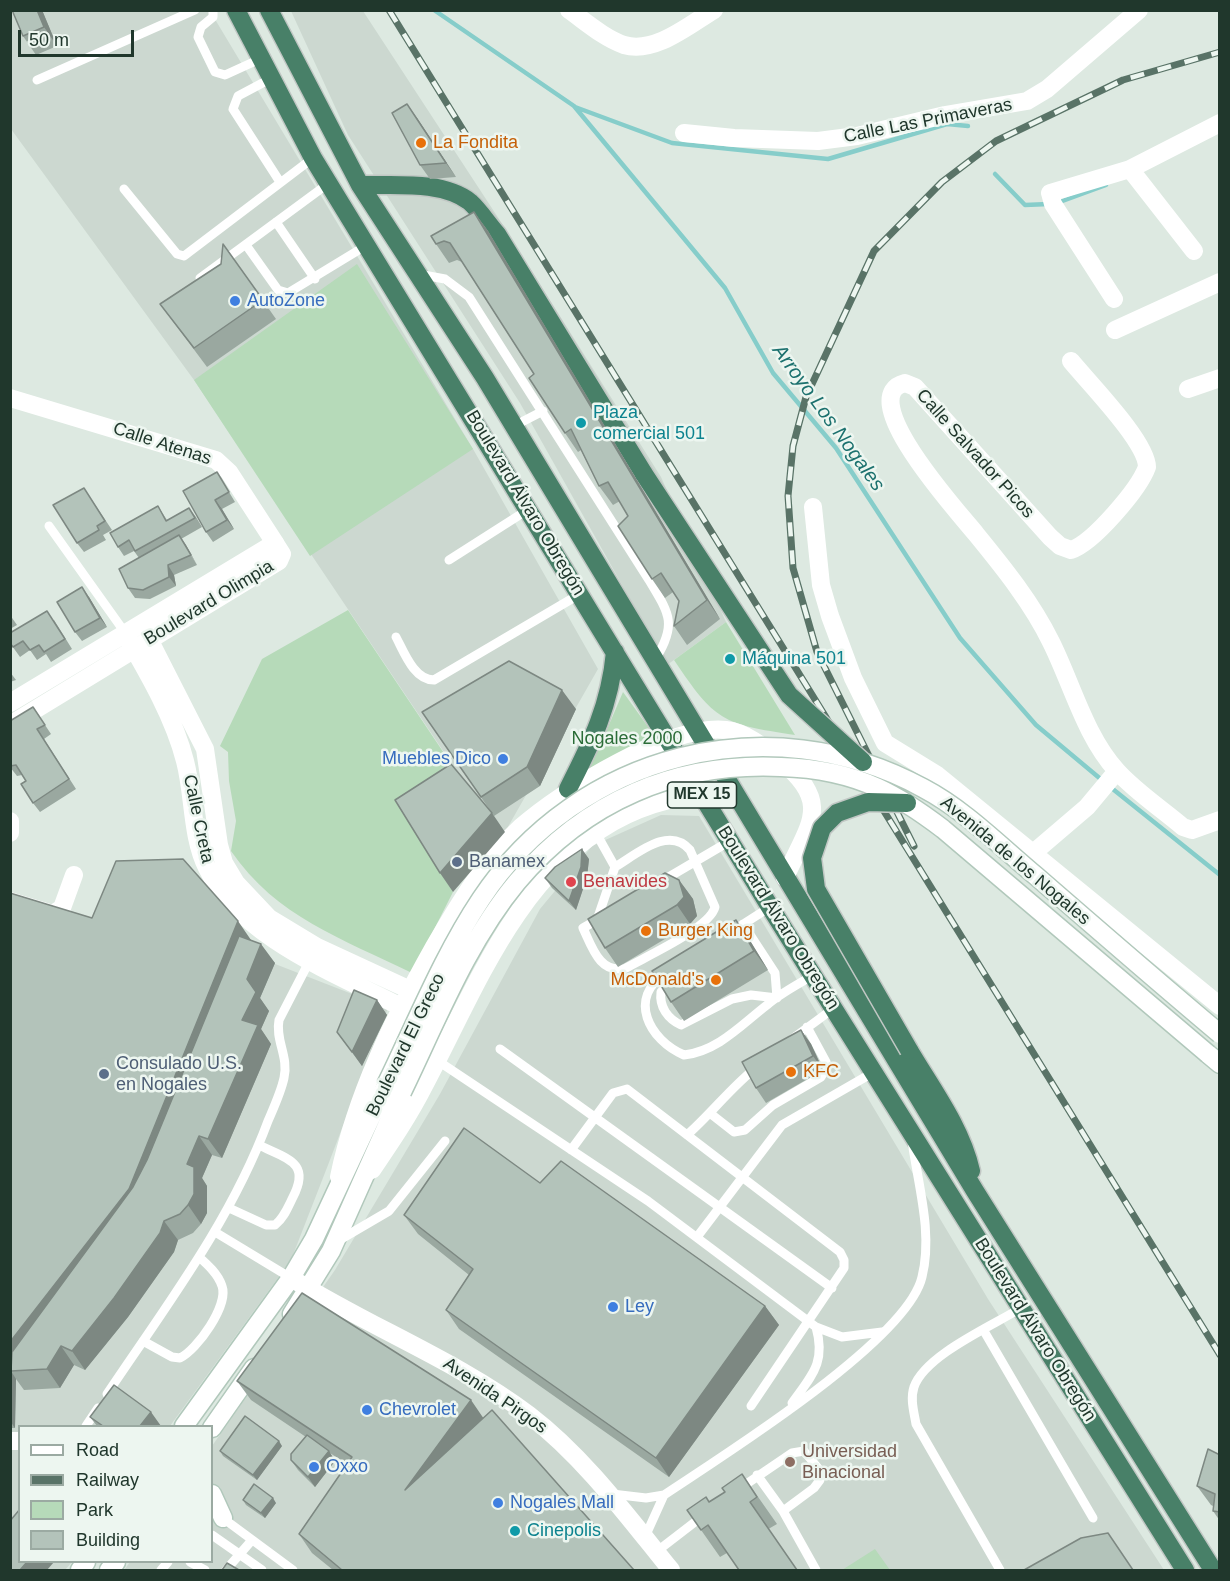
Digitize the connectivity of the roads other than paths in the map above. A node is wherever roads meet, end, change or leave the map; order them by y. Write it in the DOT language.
graph roads {
  1 [pos="195,10"];
  2 [pos="213,10"];
  3 [pos="236,10"];
  4 [pos="269,10"];
  5 [pos="568,10"];
  6 [pos="714,10"];
  7 [pos="1139,10"];
  8 [pos="260,59"];
  9 [pos="270,79"];
  10 [pos="37,80"];
  11 [pos="1220,123"];
  12 [pos="684,133"];
  13 [pos="313,158"];
  14 [pos="1130,169"];
  15 [pos="280,182"];
  16 [pos="329,183"];
  17 [pos="360,185"];
  18 [pos="124,189"];
  19 [pos="276,222"];
  20 [pos="246,244"];
  21 [pos="367,245"];
  22 [pos="1194,250"];
  23 [pos="417,274"];
  24 [pos="315,279"];
  25 [pos="1220,282"];
  26 [pos="193,283"];
  27 [pos="1114,299"];
  28 [pos="1115,330"];
  29 [pos="1071,361"];
  30 [pos="1220,378"];
  31 [pos="1188,389"];
  32 [pos="10,398"];
  33 [pos="543,411"];
  34 [pos="514,426"];
  35 [pos="813,507"];
  36 [pos="529,509"];
  37 [pos="49,526"];
  38 [pos="275,543"];
  39 [pos="449,560"];
  40 [pos="580,594"];
  41 [pos="396,637"];
  42 [pos="136,640"];
  43 [pos="615,652"];
  44 [pos="656,658"];
  45 [pos="10,703"];
  46 [pos="191,718"];
  47 [pos="10,724"];
  48 [pos="173,727"];
  49 [pos="699,731"];
  50 [pos="669,741"];
  51 [pos="709,750"];
  52 [pos="863,762"];
  53 [pos="719,768"];
  54 [pos="1117,771"];
  55 [pos="568,789"];
  56 [pos="731,789"];
  57 [pos="701,793"];
  58 [pos="907,803"];
  59 [pos="1220,820"];
  60 [pos="10,822"];
  61 [pos="10,833"];
  62 [pos="596,833"];
  63 [pos="730,841"];
  64 [pos="1032,854"];
  65 [pos="697,861"];
  66 [pos="215,866"];
  67 [pos="615,867"];
  68 [pos="187,872"];
  69 [pos="74,875"];
  70 [pos="785,878"];
  71 [pos="652,887"];
  72 [pos="10,902"];
  73 [pos="770,907"];
  74 [pos="616,909"];
  75 [pos="597,920"];
  76 [pos="743,924"];
  77 [pos="726,935"];
  78 [pos="313,953"];
  79 [pos="814,975"];
  80 [pos="410,990"];
  81 [pos="777,998"];
  82 [pos="1220,1006"];
  83 [pos="401,1007"];
  84 [pos="834,1008"];
  85 [pos="807,1027"];
  86 [pos="1220,1034"];
  87 [pos="788,1042"];
  88 [pos="500,1049"];
  89 [pos="769,1057"];
  90 [pos="1214,1059"];
  91 [pos="438,1061"];
  92 [pos="874,1072"];
  93 [pos="394,1089"];
  94 [pos="711,1114"];
  95 [pos="594,1118"];
  96 [pos="910,1130"];
  97 [pos="687,1136"];
  98 [pos="445,1141"];
  99 [pos="259,1145"];
  100 [pos="571,1150"];
  101 [pos="741,1176"];
  102 [pos="358,1191"];
  103 [pos="975,1191"];
  104 [pos="336,1193"];
  105 [pos="719,1207"];
  106 [pos="229,1208"];
  107 [pos="214,1232"];
  108 [pos="697,1237"];
  109 [pos="334,1243"];
  110 [pos="199,1257"];
  111 [pos="291,1278"];
  112 [pos="832,1288"];
  113 [pos="309,1290"];
  114 [pos="1021,1308"];
  115 [pos="812,1324"];
  116 [pos="282,1328"];
  117 [pos="984,1330"];
  118 [pos="885,1331"];
  119 [pos="143,1341"];
  120 [pos="261,1357"];
  121 [pos="751,1406"];
  122 [pos="787,1410"];
  123 [pos="87,1425"];
  124 [pos="185,1425"];
  125 [pos="213,1427"];
  126 [pos="757,1475"];
  127 [pos="606,1492"];
  128 [pos="730,1495"];
  129 [pos="664,1496"];
  130 [pos="213,1498"];
  131 [pos="712,1509"];
  132 [pos="783,1511"];
  133 [pos="217,1514"];
  134 [pos="1093,1518"];
  135 [pos="213,1536"];
  136 [pos="252,1540"];
  137 [pos="650,1545"];
  138 [pos="237,1557"];
  139 [pos="226,1570"];
  140 [pos="239,1570"];
  141 [pos="262,1570"];
  142 [pos="293,1570"];
  143 [pos="671,1570"];
  144 [pos="816,1570"];
  145 [pos="1000,1570"];
  146 [pos="1185,1570"];
  147 [pos="1213,1570"];
  1 -- 10 [label="lane"];
  2 -- 8 [label="lane"];
  3 -- 8 [label="highway, Boulevard Álvaro Obregón / MEX 15"];
  4 -- 17 [label="highway, Boulevard Álvaro Obregón / MEX 15"];
  5 -- 6 [label="street"];
  7 -- 12 [label="street, Calle Las Primaveras"];
  8 -- 9 [label="highway, Boulevard Álvaro Obregón / MEX 15"];
  9 -- 13 [label="highway, Boulevard Álvaro Obregón / MEX 15"];
  9 -- 15 [label="lane"];
  11 -- 14 [label="street"];
  13 -- 15 [label="lane"];
  13 -- 16 [label="highway, Boulevard Álvaro Obregón / MEX 15"];
  14 -- 22 [label="street"];
  14 -- 27 [label="street"];
  15 -- 18 [label="lane"];
  16 -- 19 [label="lane"];
  16 -- 21 [label="highway, Boulevard Álvaro Obregón / MEX 15"];
  17 -- 23 [label="highway, Boulevard Álvaro Obregón / MEX 15"];
  17 -- 52 [label="highway, bridge"];
  19 -- 20 [label="lane"];
  19 -- 24 [label="lane"];
  20 -- 24 [label="lane"];
  20 -- 26 [label="lane"];
  21 -- 24 [label="lane"];
  21 -- 36 [label="highway, Boulevard Álvaro Obregón / MEX 15"];
  23 -- 33 [label="lane"];
  23 -- 34 [label="highway, Boulevard Álvaro Obregón / MEX 15"];
  25 -- 28 [label="street"];
  29 -- 54 [label="street, Calle Salvador Picos"];
  30 -- 31 [label="street"];
  32 -- 38 [label="street, Calle Atenas"];
  33 -- 34 [label="lane"];
  33 -- 44 [label="lane"];
  34 -- 44 [label="highway, Boulevard Álvaro Obregón / MEX 15"];
  35 -- 64 [label="street"];
  36 -- 39 [label="lane"];
  36 -- 40 [label="highway, Boulevard Álvaro Obregón / MEX 15"];
  37 -- 42 [label="lane"];
  38 -- 42 [label="street, Boulevard Olimpia"];
  40 -- 41 [label="lane"];
  40 -- 43 [label="highway, Boulevard Álvaro Obregón / MEX 15"];
  42 -- 45 [label="street, Boulevard Olimpia"];
  42 -- 46 [label="street, Calle Creta"];
  42 -- 47 [label="street, Boulevard Olimpia"];
  42 -- 48 [label="street, Calle Creta"];
  43 -- 50 [label="highway, Boulevard Álvaro Obregón / MEX 15"];
  43 -- 55 [label="highway"];
  44 -- 49 [label="highway, Boulevard Álvaro Obregón / MEX 15"];
  46 -- 48 [label="street"];
  46 -- 66 [label="street, Calle Creta"];
  48 -- 66 [label="street, Calle Creta"];
  49 -- 50 [label="street"];
  49 -- 56 [label="highway, Boulevard Álvaro Obregón / MEX 15"];
  49 -- 70 [label="street"];
  50 -- 55 [label="street"];
  50 -- 57 [label="highway, Boulevard Álvaro Obregón / MEX 15"];
  51 -- 52 [label="street, Avenida de los Nogales, bridge"];
  51 -- 93 [label="street, Boulevard El Greco, bridge"];
  52 -- 86 [label="street, Avenida de los Nogales, bridge"];
  53 -- 58 [label="street, Avenida de los Nogales, bridge"];
  53 -- 93 [label="street, Boulevard El Greco, bridge"];
  54 -- 59 [label="street"];
  54 -- 64 [label="street"];
  55 -- 80 [label="street"];
  56 -- 57 [label="street"];
  56 -- 70 [label="highway, Boulevard Álvaro Obregón / MEX 15"];
  57 -- 62 [label="street"];
  57 -- 63 [label="highway, Boulevard Álvaro Obregón / MEX 15"];
  58 -- 90 [label="street, Avenida de los Nogales, bridge"];
  58 -- 103 [label="highway, bridge"];
  60 -- 61 [label="street"];
  62 -- 67 [label="lane"];
  62 -- 91 [label="street"];
  63 -- 65 [label="lane"];
  63 -- 73 [label="highway, Boulevard Álvaro Obregón / MEX 15"];
  64 -- 82 [label="street"];
  65 -- 67 [label="lane"];
  65 -- 71 [label="lane"];
  65 -- 75 [label="lane"];
  66 -- 68 [label="street"];
  66 -- 78 [label="street, Calle Creta"];
  67 -- 75 [label="lane"];
  69 -- 72 [label="street"];
  70 -- 103 [label="highway, Boulevard Álvaro Obregón / MEX 15"];
  73 -- 76 [label="lane"];
  73 -- 79 [label="highway, Boulevard Álvaro Obregón / MEX 15"];
  74 -- 75 [label="lane"];
  76 -- 77 [label="lane"];
  76 -- 81 [label="lane"];
  78 -- 80 [label="street, Calle Creta"];
  78 -- 83 [label="street, Calle Creta"];
  78 -- 99 [label="lane"];
  79 -- 81 [label="lane"];
  79 -- 84 [label="highway, Boulevard Álvaro Obregón / MEX 15"];
  80 -- 83 [label="street"];
  81 -- 81 [label="lane"];
  83 -- 104 [label="street"];
  84 -- 85 [label="lane"];
  84 -- 92 [label="highway, Boulevard Álvaro Obregón / MEX 15"];
  85 -- 87 [label="lane"];
  85 -- 94 [label="lane"];
  88 -- 95 [label="lane"];
  89 -- 94 [label="lane"];
  91 -- 100 [label="lane"];
  91 -- 102 [label="street"];
  92 -- 96 [label="highway, Boulevard Álvaro Obregón / MEX 15"];
  92 -- 101 [label="lane"];
  93 -- 102 [label="street, Boulevard El Greco"];
  93 -- 104 [label="street, Boulevard El Greco"];
  94 -- 97 [label="lane"];
  95 -- 97 [label="lane"];
  95 -- 100 [label="lane"];
  95 -- 105 [label="lane"];
  96 -- 114 [label="highway, Boulevard Álvaro Obregón / MEX 15"];
  96 -- 118 [label="lane"];
  97 -- 101 [label="lane"];
  98 -- 109 [label="lane"];
  99 -- 106 [label="lane"];
  99 -- 106 [label="lane"];
  100 -- 108 [label="lane"];
  101 -- 105 [label="lane"];
  101 -- 112 [label="lane"];
  102 -- 109 [label="street, Boulevard El Greco"];
  103 -- 147 [label="highway, Boulevard Álvaro Obregón / MEX 15"];
  104 -- 111 [label="street, Boulevard El Greco"];
  105 -- 108 [label="lane"];
  105 -- 112 [label="lane"];
  106 -- 107 [label="lane"];
  107 -- 110 [label="lane"];
  107 -- 111 [label="lane"];
  108 -- 115 [label="lane"];
  109 -- 113 [label="street, Boulevard El Greco"];
  110 -- 119 [label="lane"];
  110 -- 119 [label="lane"];
  111 -- 113 [label="street, Avenida Pirgos"];
  111 -- 124 [label="street, Boulevard El Greco"];
  112 -- 115 [label="lane"];
  113 -- 116 [label="street, Boulevard El Greco"];
  113 -- 127 [label="street, Avenida Pirgos"];
  114 -- 117 [label="lane"];
  114 -- 146 [label="highway, Boulevard Álvaro Obregón / MEX 15"];
  115 -- 118 [label="lane"];
  115 -- 121 [label="lane"];
  115 -- 122 [label="lane"];
  117 -- 134 [label="lane"];
  117 -- 145 [label="lane"];
  118 -- 122 [label="lane"];
  119 -- 123 [label="lane"];
  120 -- 125 [label="street"];
  122 -- 129 [label="lane"];
  126 -- 128 [label="lane"];
  126 -- 132 [label="lane"];
  126 -- 132 [label="lane"];
  127 -- 129 [label="lane"];
  127 -- 137 [label="street, Avenida Pirgos"];
  129 -- 137 [label="lane"];
  130 -- 133 [label="street"];
  131 -- 137 [label="lane"];
  132 -- 144 [label="lane"];
  133 -- 136 [label="lane"];
  135 -- 138 [label="lane"];
  136 -- 138 [label="lane"];
  136 -- 142 [label="lane"];
  137 -- 143 [label="street, Avenida Pirgos"];
  138 -- 139 [label="lane"];
  138 -- 140 [label="lane"];
  138 -- 141 [label="lane"];
}
